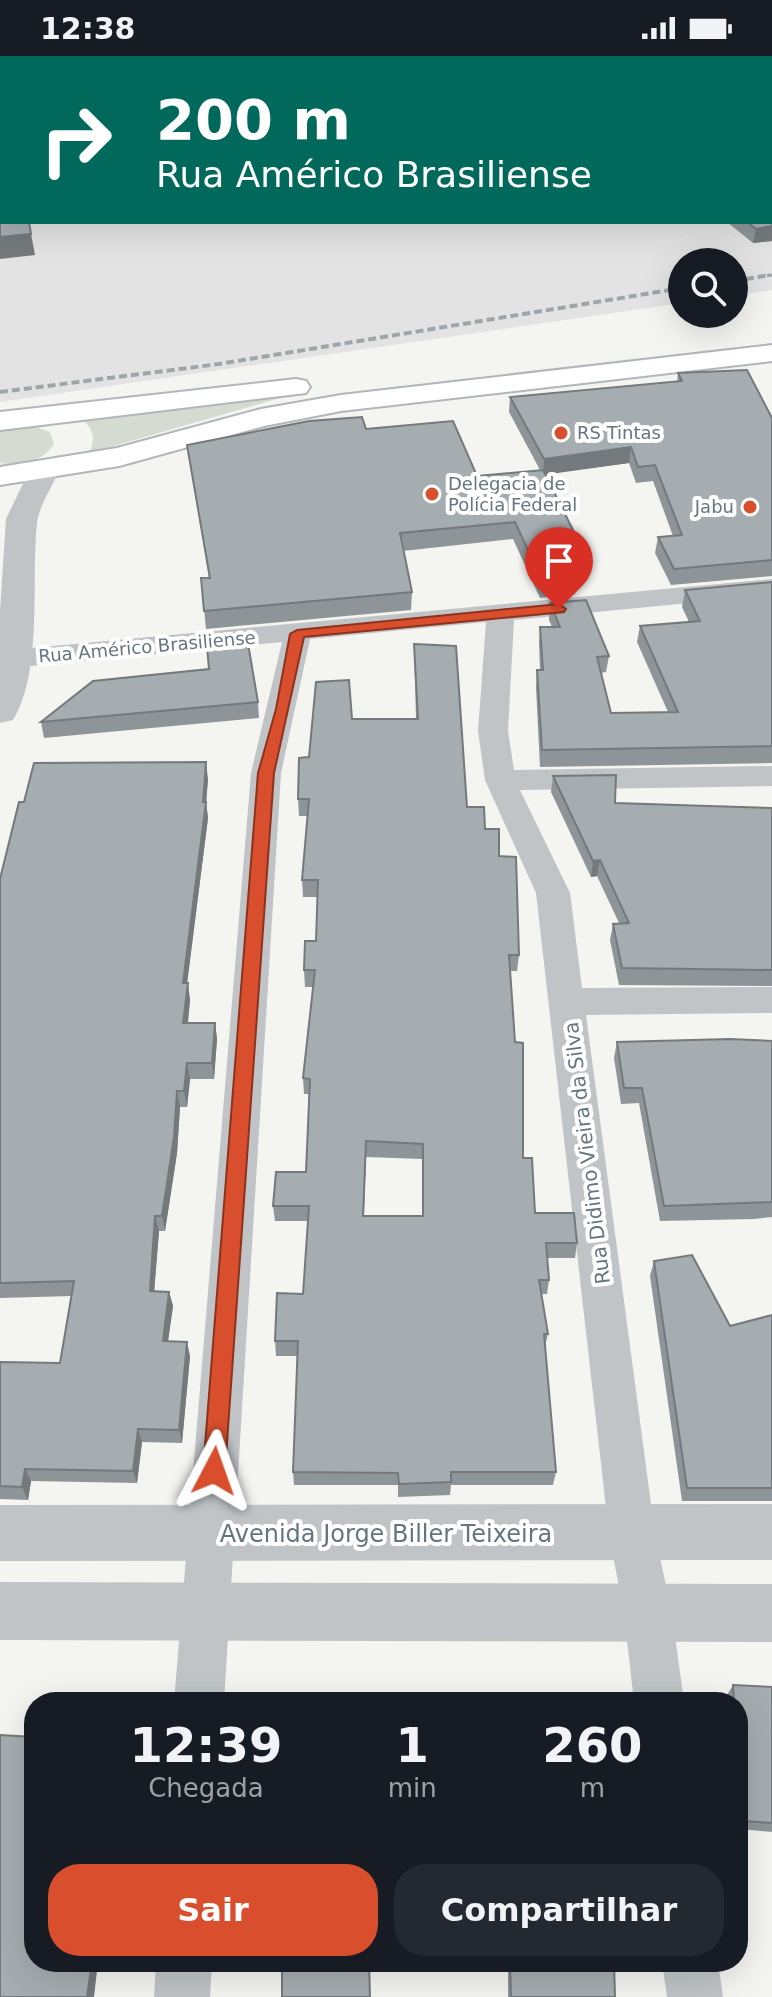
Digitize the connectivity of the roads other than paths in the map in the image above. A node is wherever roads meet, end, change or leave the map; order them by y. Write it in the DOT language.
graph roads {
  1 [pos="772,332"];
  2 [pos="772,353"];
  3 [pos="37,417"];
  4 [pos="0,421"];
  5 [pos="44,471"];
  6 [pos="0,476"];
  7 [pos="769,591"];
  8 [pos="500,615"];
  9 [pos="297,634"];
  10 [pos="7,659"];
  11 [pos="0,712"];
  12 [pos="772,776"];
  13 [pos="500,780"];
  14 [pos="772,1000"];
  15 [pos="569,1002"];
  16 [pos="772,1532"];
  17 [pos="0,1533"];
  18 [pos="209,1534"];
  19 [pos="632,1534"];
  20 [pos="0,1611"];
  21 [pos="204,1611"];
  22 [pos="772,1613"];
  23 [pos="648,1614"];
  24 [pos="200,1692"];
  25 [pos="658,1692"];
  26 [pos="183,1972"];
  27 [pos="691,1972"];
  28 [pos="182,1997"];
  29 [pos="695,1997"];
  1 -- 3 [label="main road"];
  2 -- 5 [label="main road"];
  3 -- 4 [label="main road"];
  3 -- 5 [label="main road"];
  5 -- 6 [label="main road"];
  5 -- 10 [label="street"];
  7 -- 8 [label="street, Rua Américo Brasiliense"];
  8 -- 9 [label="street, Rua Américo Brasiliense"];
  8 -- 13 [label="street, Rua Didimo Vieira da Silva"];
  9 -- 10 [label="street, Rua Américo Brasiliense"];
  9 -- 18 [label="street"];
  10 -- 11 [label="street"];
  12 -- 13 [label="street"];
  13 -- 15 [label="street, Rua Didimo Vieira da Silva"];
  14 -- 15 [label="street"];
  15 -- 19 [label="street, Rua Didimo Vieira da Silva"];
  16 -- 19 [label="street, Avenida Jorge Biller Teixeira"];
  17 -- 18 [label="street, Avenida Jorge Biller Teixeira"];
  18 -- 19 [label="street, Avenida Jorge Biller Teixeira"];
  18 -- 21 [label="street"];
  19 -- 23 [label="street, Rua Didimo Vieira da Silva"];
  20 -- 21 [label="street"];
  21 -- 23 [label="street"];
  21 -- 24 [label="street"];
  22 -- 23 [label="street"];
  23 -- 25 [label="street, Rua Didimo Vieira da Silva"];
  26 -- 28 [label="street"];
  27 -- 29 [label="street"];
}
